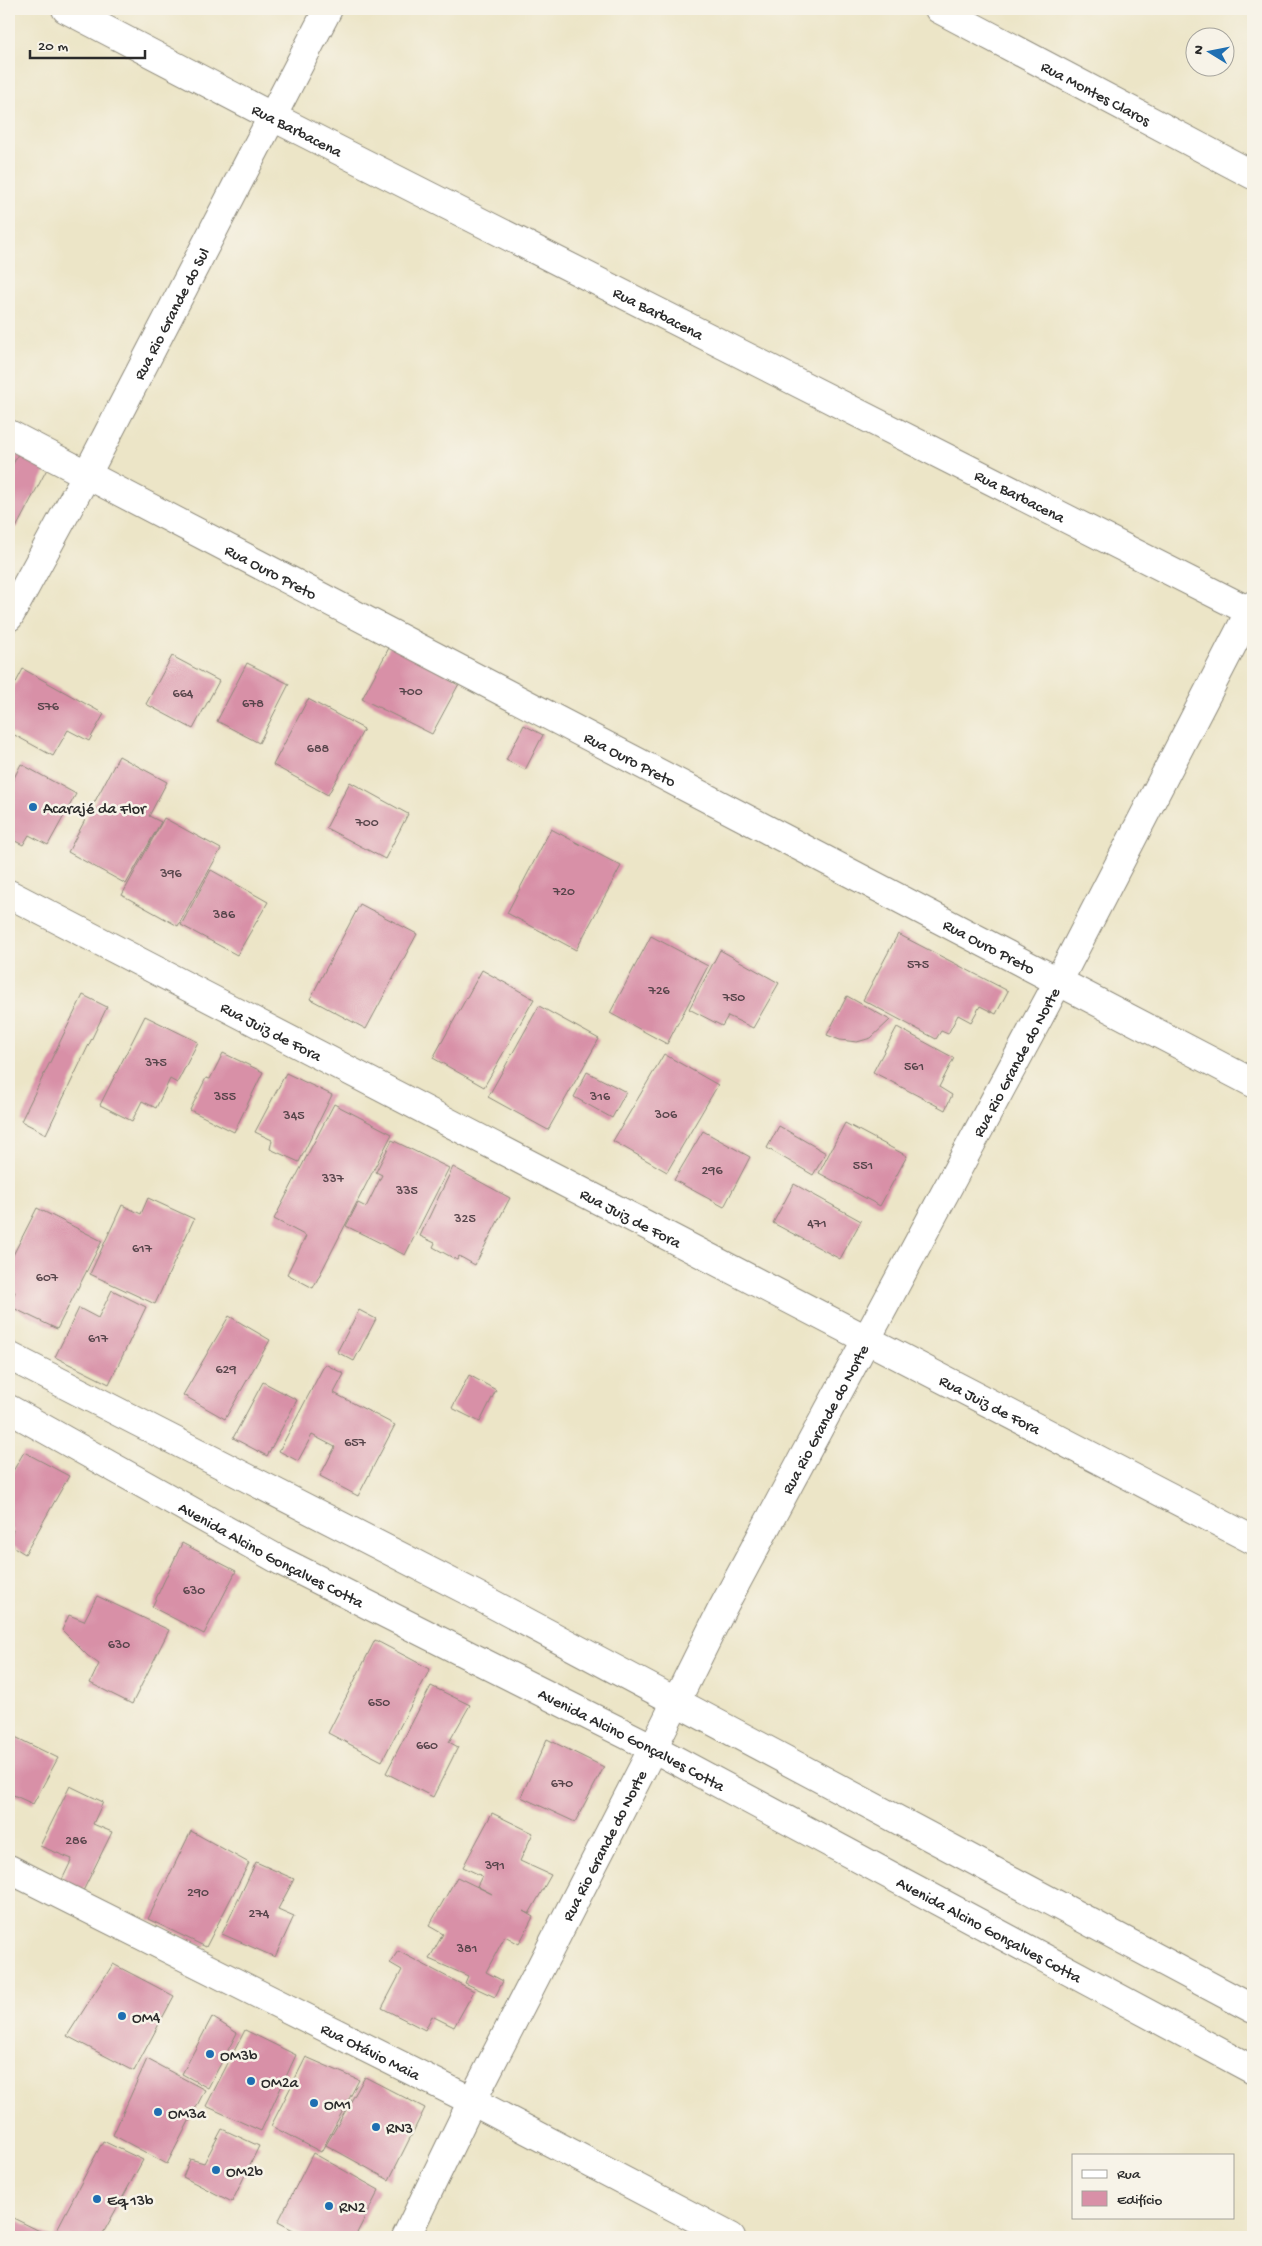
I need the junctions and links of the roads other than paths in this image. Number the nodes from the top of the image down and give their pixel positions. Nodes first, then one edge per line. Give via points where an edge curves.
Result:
1 (66, 9) edge
2 (328, 9) edge
3 (939, 9) edge
4 (271, 116) junction
5 (1253, 175) edge
6 (9, 434) edge
7 (87, 474) junction
8 (1252, 610) edge
9 (9, 617) edge
10 (9, 894) edge
11 (1059, 980) junction
12 (1253, 1083) edge
13 (865, 1338) junction
14 (9, 1356) edge
15 (9, 1409) edge
16 (1253, 1540) edge
17 (676, 1700) junction
18 (653, 1748) junction
19 (9, 1869) edge
20 (1253, 2009) edge
21 (1253, 2070) edge
22 (472, 2101) junction
23 (406, 2237) edge
24 (731, 2237) edge

1 - 4 street, Rua Barbacena
2 - 4 street, Rua Rio Grande do Sul
3 - 5 street, Rua Montes Claros
4 - 7 street, Rua Rio Grande do Sul
4 - 8 street, Rua Barbacena
6 - 7 street, Rua Ouro Preto
7 - 9 street, Rua Rio Grande do Sul
7 - 11 street, Rua Ouro Preto
8 - 11 street, Rua Rio Grande do Norte
10 - 13 street, Rua Juiz de Fora
11 - 12 street, Rua Ouro Preto
11 - 13 street, Rua Rio Grande do Norte
13 - 16 street, Rua Juiz de Fora
13 - 17 street, Rua Rio Grande do Norte
14 - 17 street
15 - 18 street, Avenida Alcino Gonçalves Cotta via 282,1561
17 - 18 street, Rua Rio Grande do Norte
17 - 20 street
18 - 21 street, Avenida Alcino Gonçalves Cotta
18 - 22 street, Rua Rio Grande do Norte
19 - 22 street, Rua Otávio Maia
22 - 23 street, Rua Rio Grande do Norte
22 - 24 street, Rua Otávio Maia

